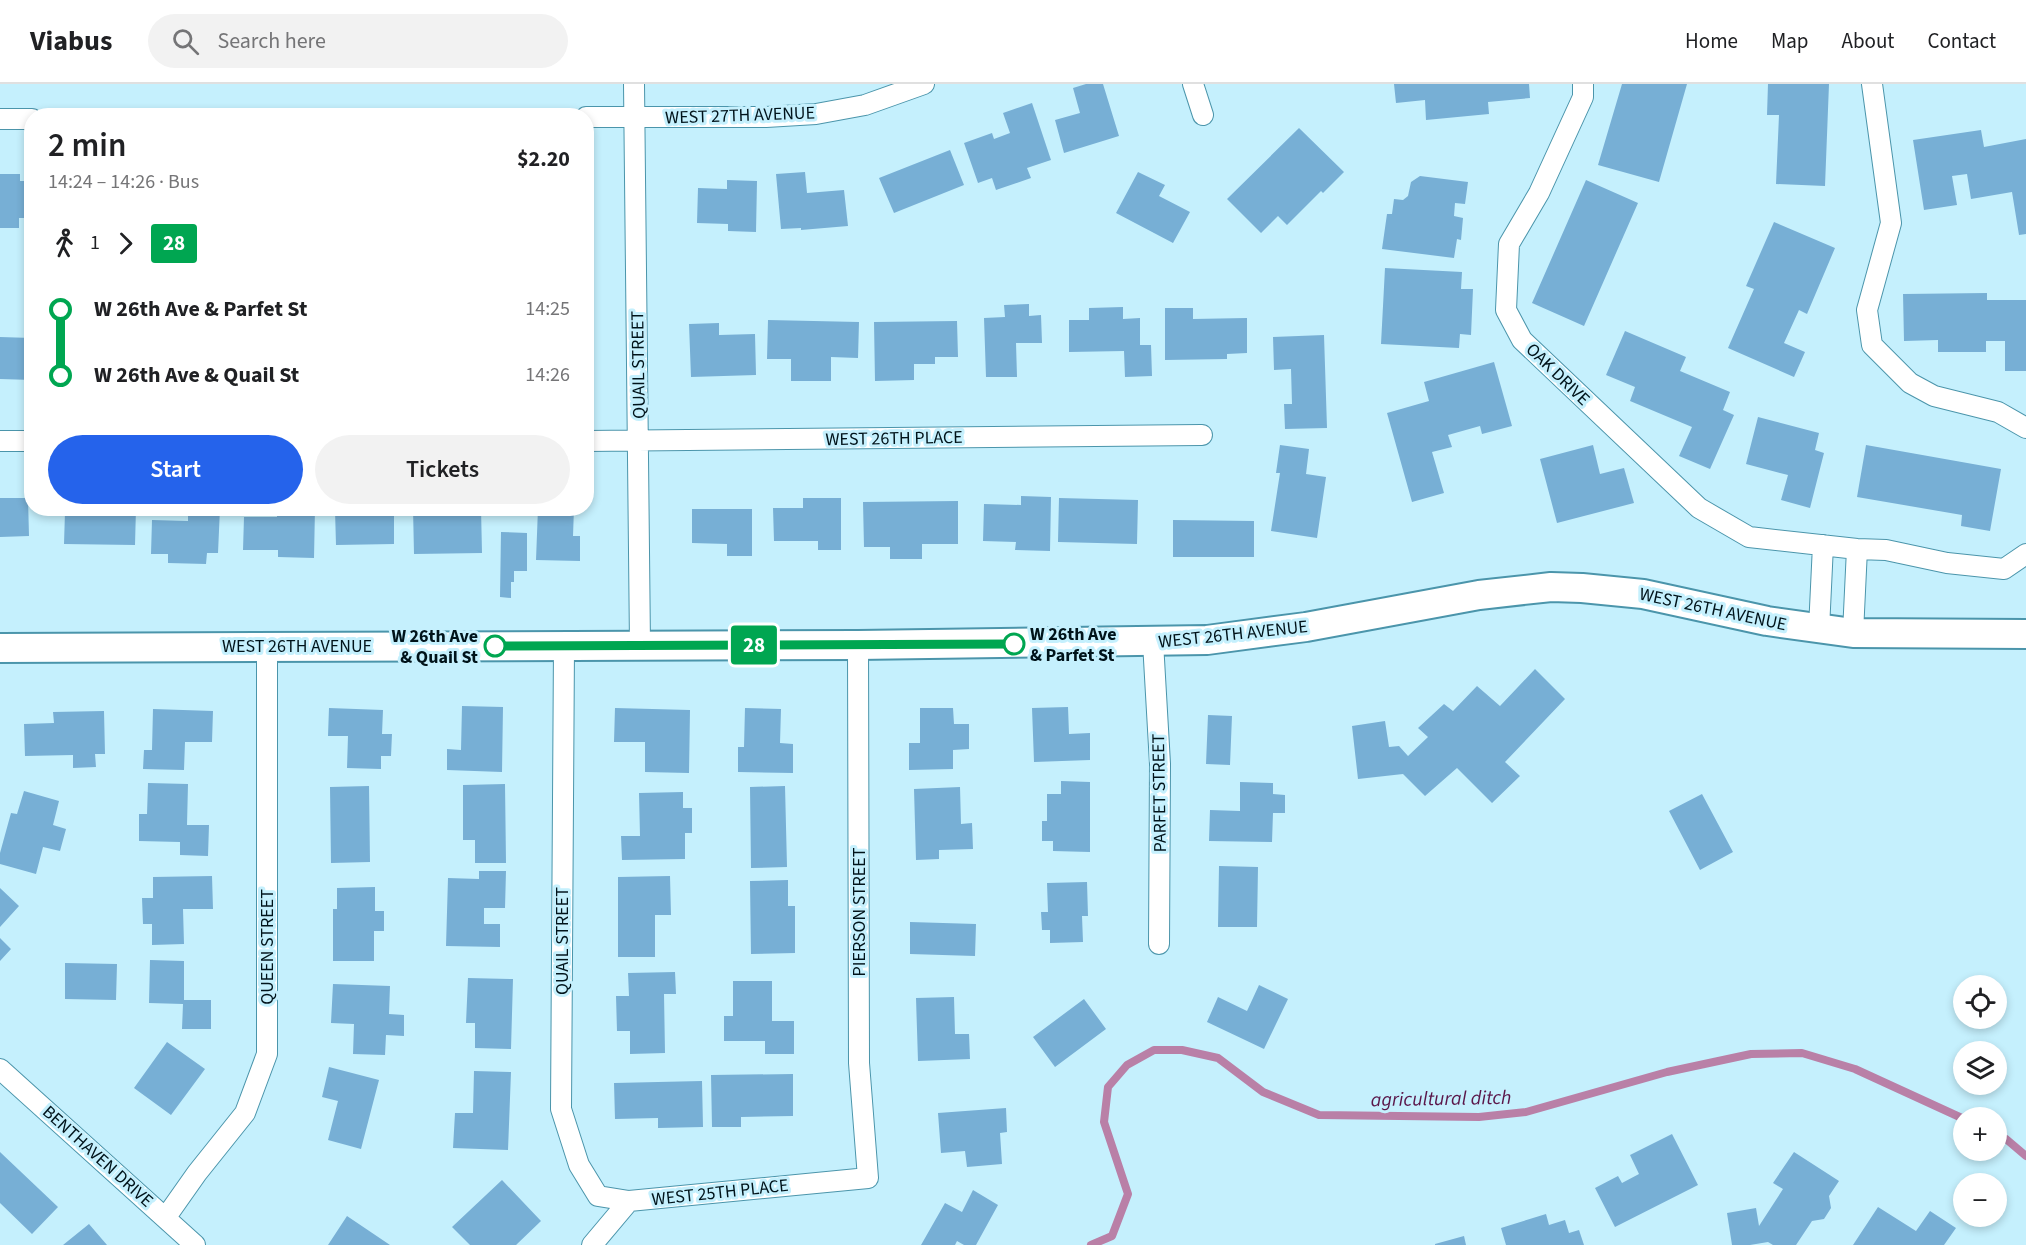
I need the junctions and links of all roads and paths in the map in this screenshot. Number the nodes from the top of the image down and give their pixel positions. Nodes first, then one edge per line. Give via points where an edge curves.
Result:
1 (634, 84) edge
2 (924, 84) edge
3 (1192, 84) edge
4 (1583, 84) edge
5 (1872, 84) edge
6 (1203, 116) dead end
7 (594, 117) edge
8 (634, 117) junction
9 (0, 119) edge
10 (24, 119) edge
11 (2026, 428) edge
12 (1202, 435) dead end
13 (0, 441) edge
14 (24, 441) edge
15 (594, 441) edge
16 (639, 441) junction
17 (1823, 545) junction
18 (1857, 549) junction
19 (2026, 554) edge
20 (1819, 629) junction
21 (1853, 633) junction
22 (2026, 634) edge
23 (1153, 642) junction
24 (640, 645) junction
25 (858, 645) junction
26 (267, 646) junction
27 (564, 646) junction
28 (0, 648) edge
29 (1159, 944) dead end
30 (0, 1069) edge
31 (868, 1178) joint
32 (629, 1201) junction
33 (166, 1217) junction
34 (195, 1245) edge
35 (592, 1245) edge

1 - 8 street, QUAIL STREET
2 - 8 street, WEST 27TH AVENUE via 865,105 816,114
3 - 6 street
4 - 17 street, OAK DRIVE via 1583,97 1539,193 1509,244 1506,310 1522,340 1699,508 1749,537
5 - 11 street via 1891,223 1867,310 1872,345 1910,383 1926,392 1998,412
7 - 8 street, WEST 27TH AVENUE
8 - 16 street, QUAIL STREET
9 - 10 street
12 - 16 street, WEST 26TH PLACE
13 - 14 street
15 - 16 street, WEST 26TH PLACE
16 - 24 street, QUAIL STREET
17 - 18 street, OAK DRIVE
17 - 20 street
18 - 19 street, OAK DRIVE via 2004,569
18 - 21 street
20 - 21 street, WEST 26TH AVENUE
20 - 23 street, WEST 26TH AVENUE via 1643,594 1551,587 1479,595 1254,635
21 - 22 street, WEST 26TH AVENUE
23 - 25 street, WEST 26TH AVENUE
23 - 29 street, PARFET STREET via 1160,764
24 - 25 street, WEST 26TH AVENUE
24 - 27 street, WEST 26TH AVENUE
25 - 31 street, PIERSON STREET via 859,1063
26 - 27 street, WEST 26TH AVENUE
26 - 28 street, WEST 26TH AVENUE
26 - 33 street, QUEEN STREET via 267,1054 245,1113
27 - 32 street, QUAIL STREET via 561,1109 579,1166 598,1196
30 - 33 street, BENTHAVEN DRIVE
31 - 32 street, WEST 25TH PLACE
32 - 35 street, WEST 25TH PLACE
33 - 34 street, BENTHAVEN DRIVE

